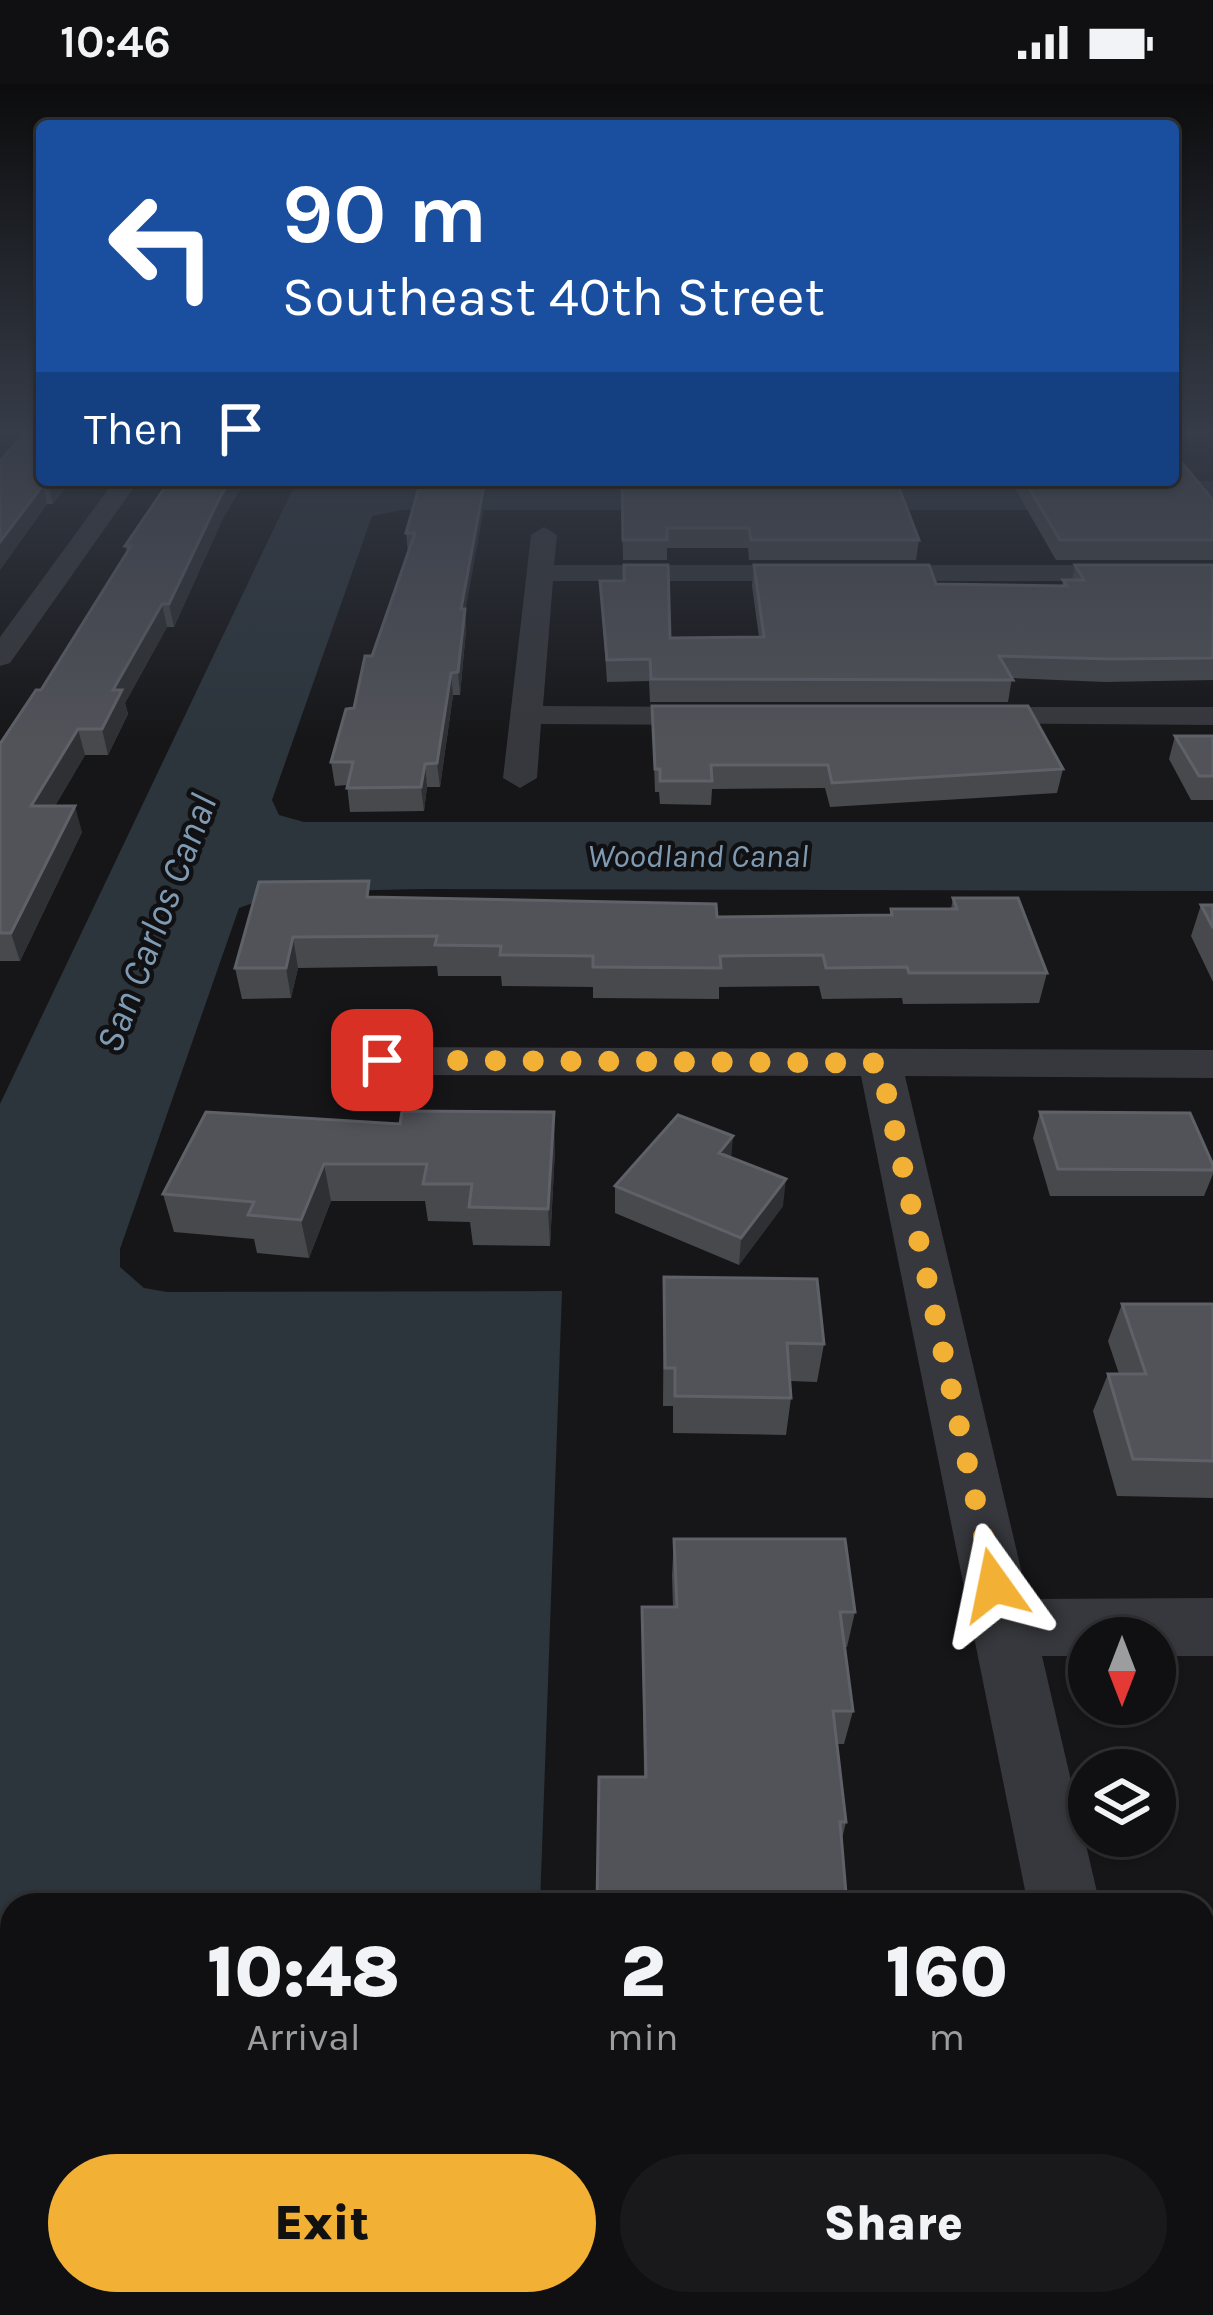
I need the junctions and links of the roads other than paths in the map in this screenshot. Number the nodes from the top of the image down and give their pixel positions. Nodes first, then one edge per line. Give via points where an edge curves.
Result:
1 (88, 534) edge
2 (544, 535) dead end
3 (540, 573) junction
4 (1213, 573) edge
5 (0, 657) edge
6 (527, 716) junction
7 (740, 716) edge
8 (929, 716) edge
9 (1213, 716) edge
10 (520, 778) dead end
11 (382, 1060) dead end
12 (880, 1063) junction
13 (1213, 1064) edge
14 (1213, 1627) edge
15 (1004, 1628) junction
16 (1061, 1893) edge

1 - 5 street
2 - 3 street
3 - 4 street
3 - 6 street
6 - 7 street
6 - 10 street
8 - 9 street
11 - 12 street
12 - 13 street
12 - 15 street
14 - 15 street
15 - 16 street

